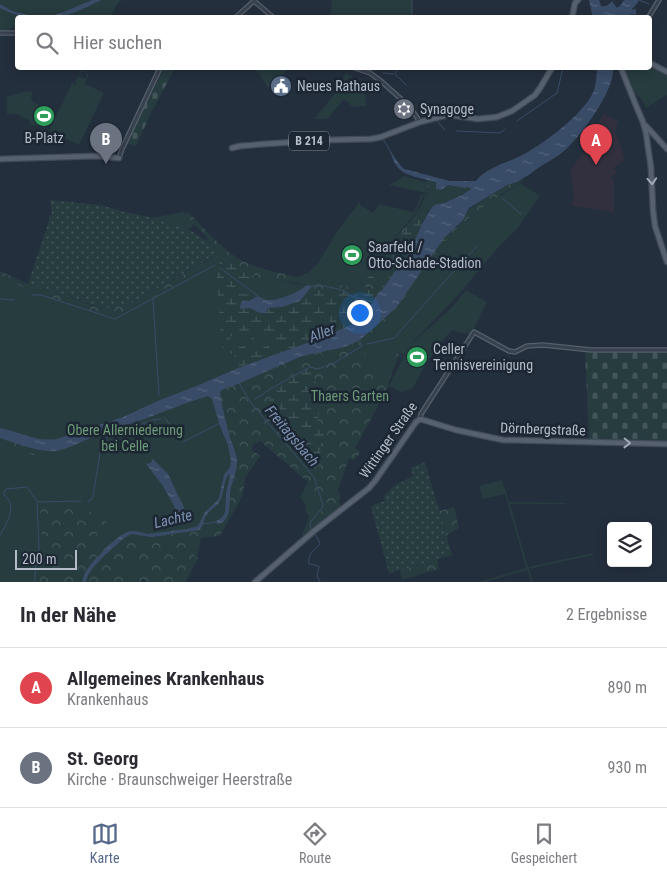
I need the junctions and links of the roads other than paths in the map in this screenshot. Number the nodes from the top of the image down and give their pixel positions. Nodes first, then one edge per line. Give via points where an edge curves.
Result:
1 (254, 0) edge
2 (575, 0) edge
3 (659, 0) edge
4 (238, 15) edge
5 (271, 15) edge
6 (572, 15) edge
7 (650, 15) edge
8 (0, 33) edge
9 (15, 33) edge
10 (652, 64) edge
11 (159, 70) edge
12 (360, 70) edge
13 (551, 70) edge
14 (622, 70) edge
15 (667, 72) edge
16 (420, 122) junction
17 (644, 122) junction
18 (652, 133) junction
19 (648, 139) junction
20 (232, 148) dead end
21 (667, 148) edge
22 (119, 158) joint
23 (0, 159) edge
24 (667, 262) edge
25 (667, 350) edge
26 (420, 419) junction
27 (667, 444) edge
28 (255, 582) edge

1 - 4 street
1 - 5 street
2 - 6 main road
3 - 7 street
8 - 9 street
10 - 15 main road
11 - 22 street
12 - 16 street via 377,78 410,107
13 - 16 main road, B 214 via 535,95 508,113 486,118 450,115
14 - 17 main road
16 - 20 main road, B 214 via 371,140
17 - 18 main road
17 - 19 main road
18 - 19 main road
18 - 21 main road
19 -> 24 main road via 655,226
22 - 23 main road
25 - 26 street, Wittinger Straße via 538,345 515,352 474,332
26 -> 27 main road, Dörnbergstraße via 513,441
26 - 28 main road, Wittinger Straße via 376,481

